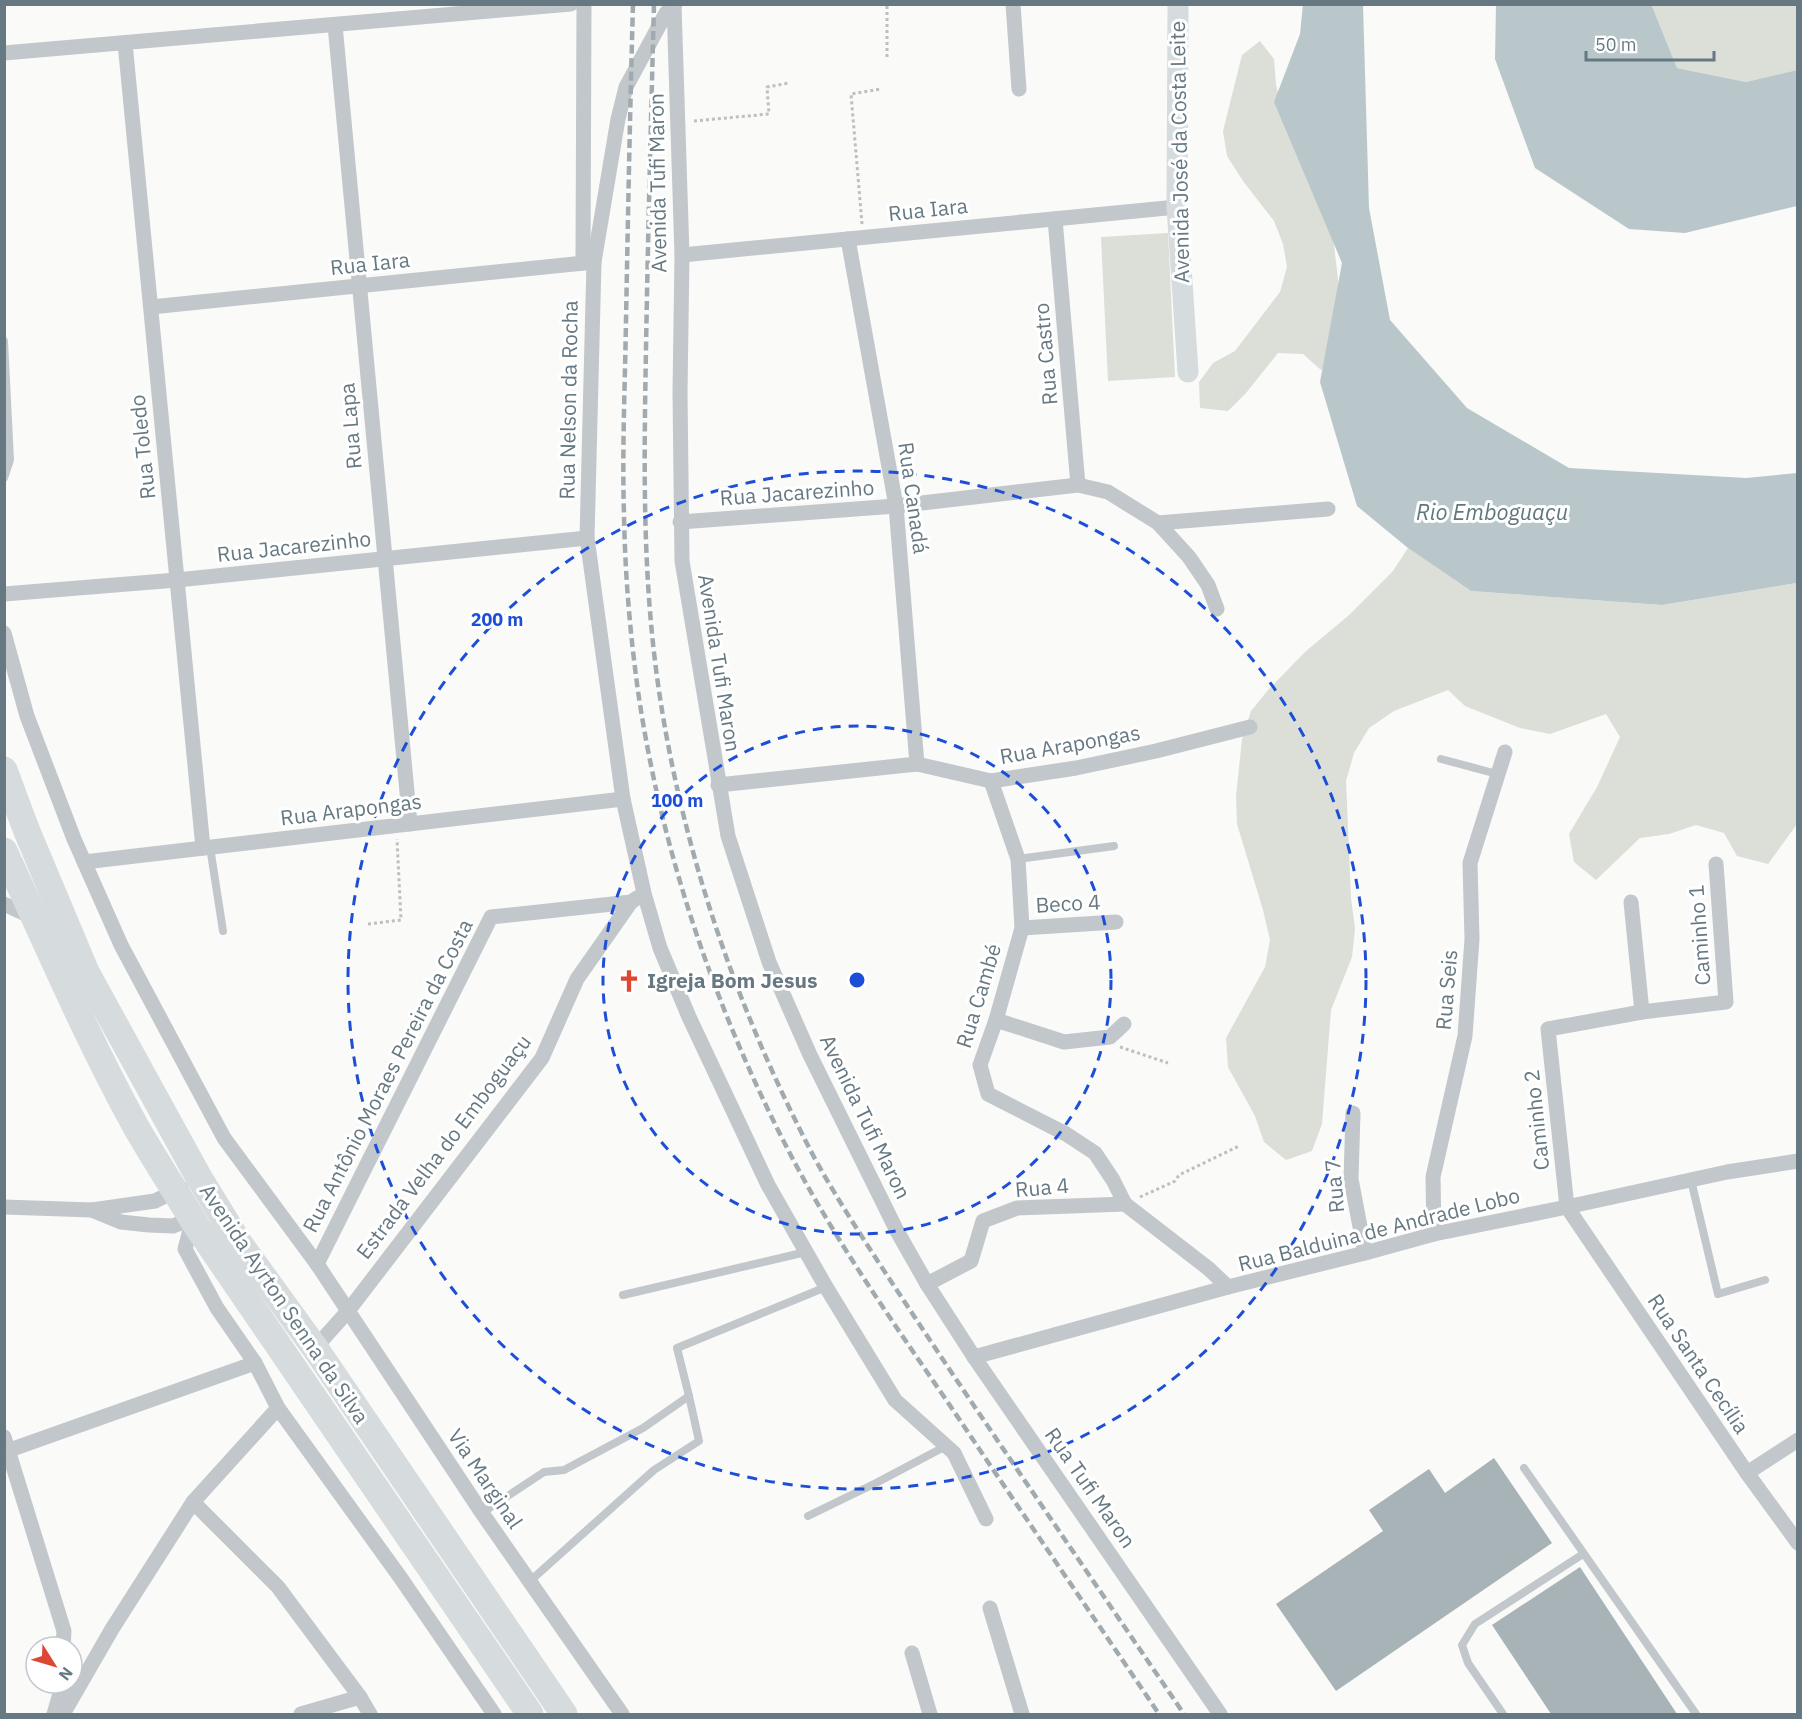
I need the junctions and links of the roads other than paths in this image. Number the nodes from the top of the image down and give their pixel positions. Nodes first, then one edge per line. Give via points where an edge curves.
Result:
1 (571, 4) edge
2 (584, 4) edge
3 (1013, 4) edge
4 (1178, 4) edge
5 (671, 8) edge
6 (335, 25) junction
7 (125, 43) junction
8 (4, 53) edge
9 (1018, 89) dead end
10 (1177, 207) junction
11 (1055, 219) junction
12 (856, 238) junction
13 (682, 255) junction
14 (588, 263) junction
15 (359, 286) junction
16 (151, 307) junction
17 (4, 341) edge
18 (1188, 372) dead end
19 (4, 478) edge
20 (1078, 485) junction
21 (896, 506) junction
22 (1328, 509) dead end
23 (680, 522) junction
24 (1158, 523) junction
25 (587, 538) junction
26 (385, 559) junction
27 (177, 580) junction
28 (4, 594) edge
29 (1217, 609) dead end
30 (4, 633) edge
31 (1250, 727) dead end
32 (1505, 752) dead end
33 (1441, 759) dead end
34 (917, 764) junction
35 (4, 770) edge
36 (1497, 774) junction
37 (991, 781) junction
38 (718, 785) junction
39 (623, 799) junction
40 (403, 825) junction
41 (1114, 846) dead end
42 (207, 848) junction
43 (4, 851) edge
44 (1018, 859) junction
45 (84, 862) junction
46 (1716, 864) dead end
47 (638, 897) junction
48 (1631, 902) dead end
49 (4, 904) edge
50 (35, 918) junction
51 (1116, 922) dead end
52 (1022, 928) junction
53 (223, 931) dead end
54 (1642, 1012) junction
55 (996, 1020) junction
56 (1124, 1024) dead end
57 (1353, 1113) dead end
58 (1797, 1161) edge
59 (198, 1176) junction
60 (1691, 1180) junction
61 (176, 1192) junction
62 (1125, 1204) junction
63 (216, 1206) junction
64 (4, 1207) edge
65 (1567, 1207) junction
66 (92, 1210) junction
67 (193, 1219) junction
68 (1434, 1234) junction
69 (806, 1252) junction
70 (1365, 1253) junction
71 (317, 1264) junction
72 (1765, 1280) dead end
73 (927, 1284) junction
74 (826, 1287) junction
75 (1228, 1287) junction
76 (623, 1295) dead end
77 (348, 1311) junction
78 (315, 1347) junction
79 (974, 1357) junction
80 (255, 1363) junction
81 (689, 1396) junction
82 (278, 1408) junction
83 (1797, 1440) edge
84 (946, 1446) junction
85 (6, 1447) edge
86 (1524, 1468) dead end
87 (1747, 1473) junction
88 (193, 1502) junction
89 (482, 1513) junction
90 (808, 1516) dead end
91 (986, 1519) dead end
92 (1791, 1521) edge
93 (1797, 1543) edge
94 (1582, 1554) junction
95 (529, 1582) junction
96 (990, 1608) dead end
97 (64, 1635) edge
98 (912, 1653) dead end
99 (60, 1695) edge
100 (360, 1697) junction
101 (54, 1714) edge
102 (63, 1714) edge
103 (301, 1714) edge
104 (370, 1714) edge
105 (494, 1714) edge
106 (530, 1714) edge
107 (564, 1714) edge
108 (622, 1714) edge
109 (930, 1714) edge
110 (1022, 1714) edge
111 (1220, 1714) edge
112 (1503, 1714) edge
113 (1695, 1714) edge

1 - 6 street
2 - 14 street
3 - 9 street
4 - 10 street, Avenida José da Costa Leite
5 - 13 street, Avenida Tufi Maron
5 - 14 street, Rua Nelson da Rocha via 626,87
6 - 7 street
6 - 15 street, Rua Lapa
7 - 8 street
7 - 16 street, Rua Toledo
10 - 11 street, Rua Iara
10 - 18 street, Avenida José da Costa Leite
11 - 12 street, Rua Iara
11 - 20 street, Rua Castro
12 - 13 street, Rua Iara
12 - 21 street, Rua Canadá
13 - 23 street, Avenida Tufi Maron
14 - 15 street, Rua Iara
14 - 25 street, Rua Nelson da Rocha
15 - 16 street, Rua Iara
15 - 26 street, Rua Lapa
16 - 27 street, Rua Toledo
17 - 19 lane via 10,460
20 - 21 street, Rua Jacarezinho
20 - 24 street, Rua Jacarezinho via 1108,492
21 - 23 street, Rua Jacarezinho
21 - 34 street, Rua Canadá
22 - 24 street
23 - 38 street, Avenida Tufi Maron via 682,561
24 - 29 street, Rua Jacarezinho via 1202,575
25 - 26 street, Rua Jacarezinho
25 - 39 street, Rua Nelson da Rocha
26 - 27 street, Rua Jacarezinho
26 - 40 street, Rua Lapa
27 - 28 street, Rua Jacarezinho
27 - 42 street, Rua Toledo
30 - 45 street, Via Marginal via 27,716
31 - 37 street, Rua Arapongas via 1076,768
32 - 36 street, Rua Seis
33 - 36 lane
34 - 37 street, Rua Arapongas
34 - 38 street, Rua Arapongas
35 - 59 highway, Avenida Ayrton Senna da Silva via 86,972
36 - 68 street, Rua Seis via 1470,863 1472,939 1465,1036 1433,1177
37 - 44 street, Rua Cambé
38 - 73 street, Avenida Tufi Maron via 728,836 769,962 810,1055
39 - 40 street, Rua Arapongas
39 - 47 street, Rua Nelson da Rocha
40 - 42 street, Rua Arapongas
41 - 44 lane
42 - 45 street, Rua Arapongas
42 - 53 lane
43 - 50 highway, Avenida Ayrton Senna da Silva
44 - 52 street, Rua Cambé
45 - 71 street, Via Marginal via 121,945 224,1138
46 - 54 street, Caminho 1 via 1726,1002
47 - 69 street, Rua Nelson da Rocha via 768,1185
47 - 71 street, Rua Antônio Moraes Pereira da Costa via 491,917
47 - 77 street, Estrada Velha do Emboguaçu via 576,979 542,1058
48 - 54 street
49 - 50 street
50 - 61 highway, Avenida Ayrton Senna da Silva via 125,1106
51 - 52 street, Beco 4
52 - 55 street, Rua Cambé
54 - 65 street, Caminho 2 via 1548,1029
55 - 56 street via 1064,1042 1110,1037
55 - 62 street, Rua Cambé via 980,1065 988,1094 1066,1134 1095,1154
57 - 70 street, Rua 7 via 1352,1179
58 - 60 street, Rua Balduina de Andrade Lobo
59 - 61 street
59 - 63 highway, Avenida Ayrton Senna da Silva
60 - 65 street, Rua Balduina de Andrade Lobo
60 - 72 lane via 1718,1294
61 - 66 street via 155,1201
61 - 67 highway, Avenida Ayrton Senna da Silva
62 - 73 street, Rua 4 via 1017,1208 983,1221 971,1261
62 - 75 street, Rua Cambé
63 - 67 street
63 - 78 highway, Avenida Ayrton Senna da Silva
64 - 66 street
65 - 68 street, Rua Balduina de Andrade Lobo
65 - 87 street, Rua Santa Cecília
66 - 67 street via 121,1222 149,1225 173,1226
67 - 80 street via 185,1248 217,1308
67 - 106 highway, Avenida Ayrton Senna da Silva
68 - 70 street, Rua Balduina de Andrade Lobo
69 - 74 street, Rua Nelson da Rocha
69 - 76 lane
70 - 75 street, Rua Balduina de Andrade Lobo
71 - 77 street, Via Marginal
73 - 79 street, Rua Tufi Maron
74 - 81 lane via 676,1348
74 - 84 street, Rua Nelson da Rocha via 895,1400
75 - 79 street, Rua Balduina de Andrade Lobo
77 - 78 street, Estrada Velha do Emboguaçu
77 - 89 street, Via Marginal
78 - 107 highway, Avenida Ayrton Senna da Silva
79 - 111 street, Rua Tufi Maron
80 - 82 street
80 - 85 street
81 - 89 lane via 643,1428 564,1470 544,1472
81 - 95 lane via 699,1441 654,1470
82 - 88 street
82 - 105 street
83 - 87 street
84 - 90 lane
84 - 91 street, Rua Nelson da Rocha via 954,1453
85 - 97 street
86 - 94 lane
87 - 92 street, Rua Santa Cecília
88 - 100 street via 278,1587
88 - 102 street
89 - 95 street, Via Marginal
92 - 93 street, Rua Santa Cecília
94 - 112 lane via 1474,1624 1462,1645 1468,1664
94 - 113 lane
95 - 108 street, Via Marginal
96 - 110 street
98 - 109 street
99 - 101 street
100 - 103 street
100 - 104 street

